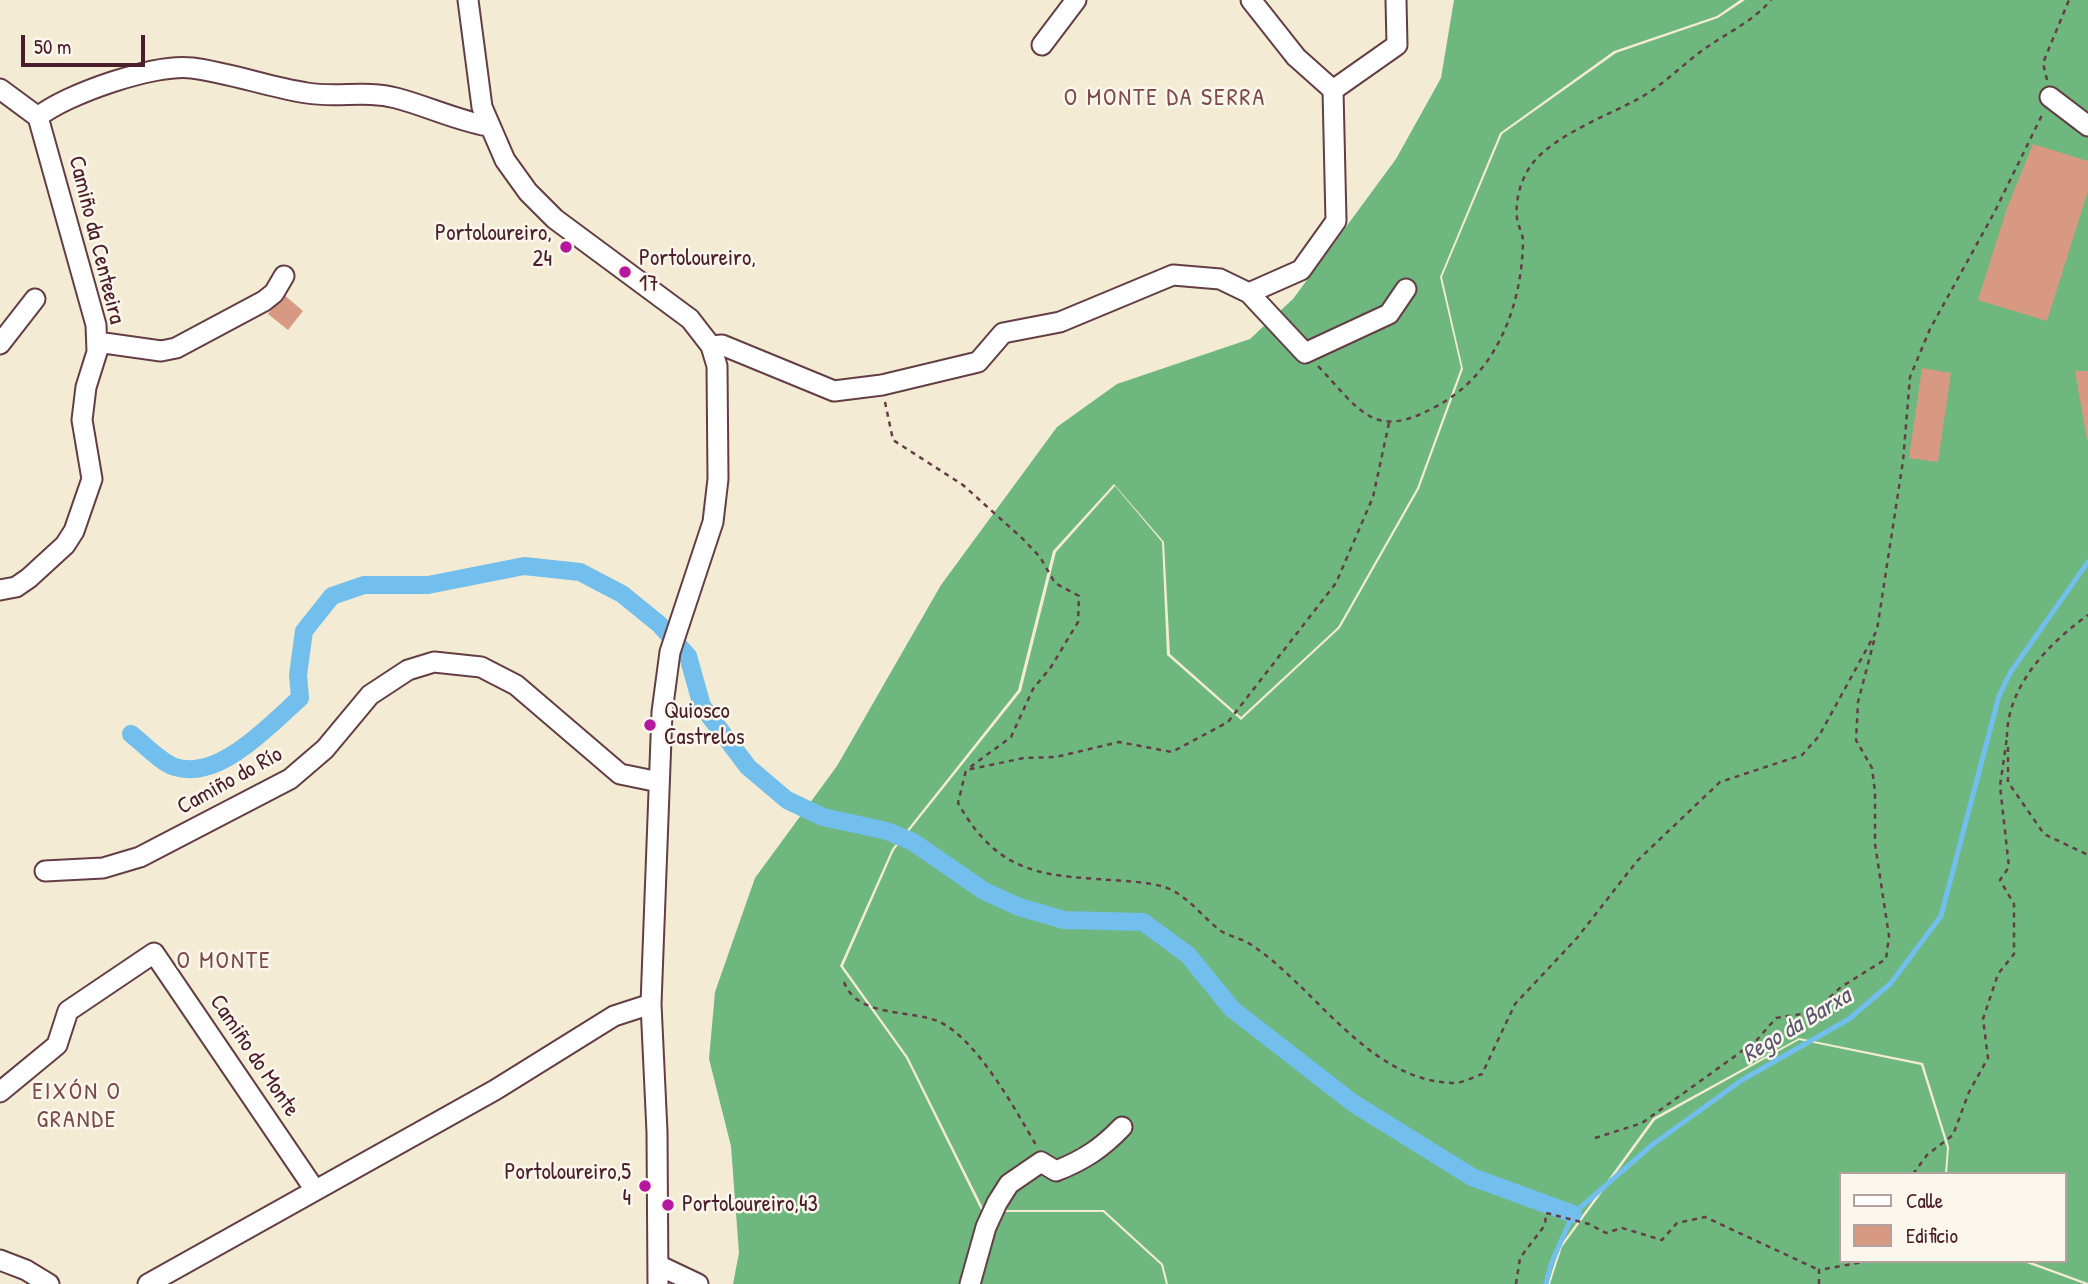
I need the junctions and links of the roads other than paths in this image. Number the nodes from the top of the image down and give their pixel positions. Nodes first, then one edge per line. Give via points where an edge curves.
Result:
1 (468, 0) edge
2 (1076, 0) edge
3 (1251, 0) edge
4 (1396, 0) edge
5 (1042, 45) dead end
6 (0, 89) edge
7 (1333, 90) junction
8 (2050, 97) road end
9 (38, 117) junction
10 (488, 126) junction
11 (2088, 126) edge
12 (284, 276) dead end
13 (1406, 289) dead end
14 (1249, 293) junction
15 (35, 299) dead end
16 (97, 342) junction
17 (0, 344) edge
18 (711, 346) junction
19 (0, 590) edge
20 (659, 782) junction
21 (45, 871) dead end
22 (650, 1004) junction
23 (0, 1092) edge
24 (1122, 1126) dead end
25 (315, 1190) junction
26 (0, 1260) edge
27 (659, 1275) edge
28 (49, 1284) edge
29 (148, 1284) edge
30 (698, 1284) edge
31 (970, 1284) edge

1 - 10 street
2 - 5 street
3 - 7 street via 1296,57
4 - 7 street via 1397,45
6 - 9 street
7 - 14 street via 1336,221 1301,270
8 - 11 street
9 - 10 street via 54,104 169,67 307,93 371,93
9 - 16 street, Camiño da Centeeira
10 - 18 street via 505,160 541,206 690,318
12 - 16 street via 264,301 176,348 162,351
13 - 14 street via 1389,314 1305,353
14 - 18 street via 1220,279 1173,275 1060,322 1003,333 978,362 882,385 834,391 722,345
15 - 17 street
16 - 19 street, Camiño da Centeeira via 82,420 92,479 74,531 29,578
18 - 20 street via 719,407 713,522 670,652
20 - 21 street, Camiño do Río via 620,774 516,685 481,667 434,662 408,670 370,695 326,749 290,779 140,857 103,868
20 - 22 street
22 - 25 street via 614,1016 495,1090
22 - 27 street
23 - 25 street, Camiño do Monte via 57,1045 68,1011 154,953
24 - 31 street via 1083,1160 1056,1171 1041,1162 1009,1184 986,1227
25 - 29 street
26 - 28 street
27 - 30 street

